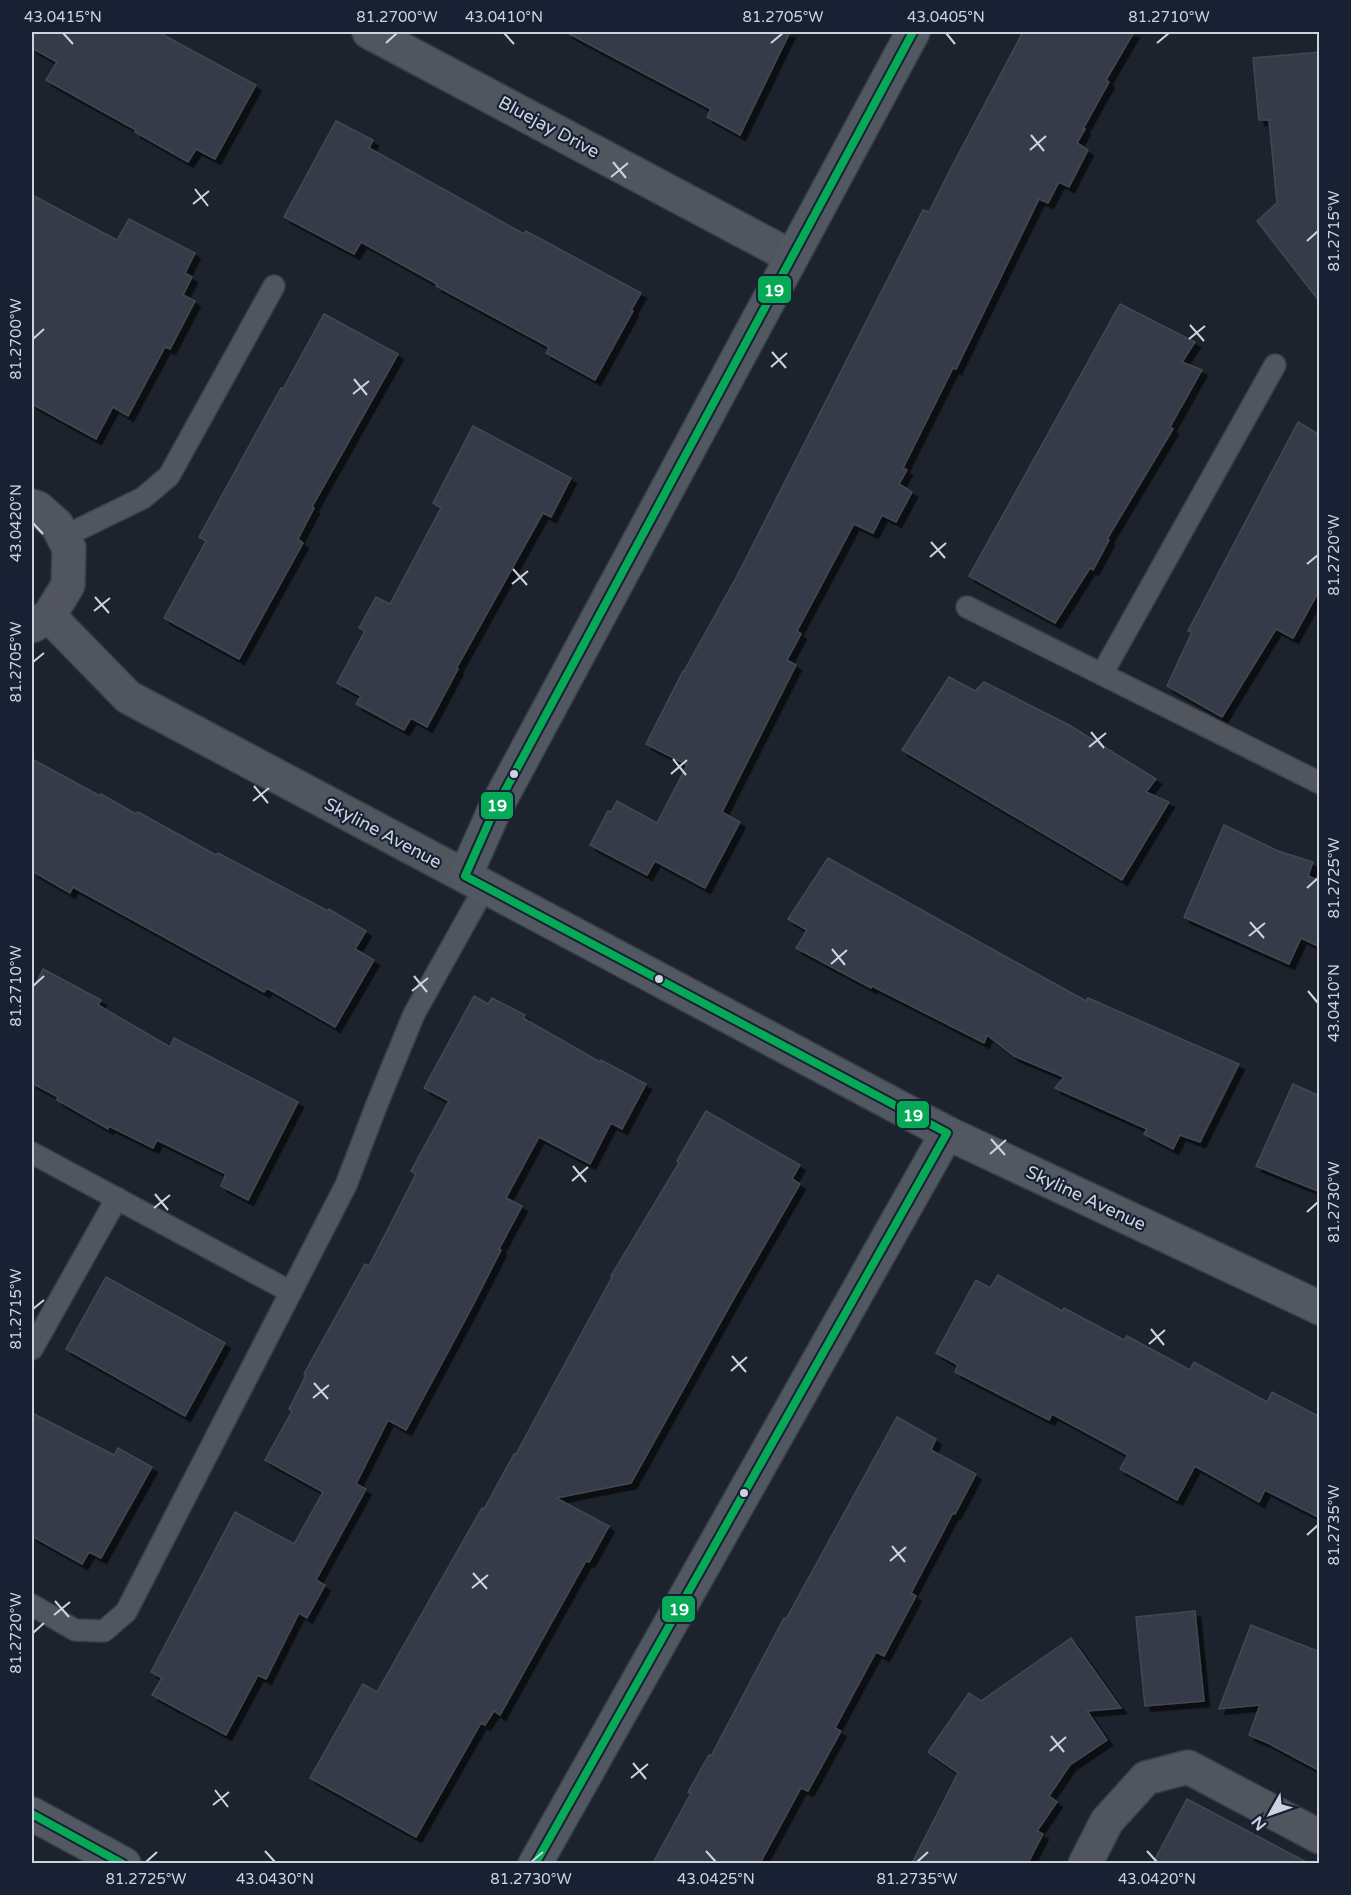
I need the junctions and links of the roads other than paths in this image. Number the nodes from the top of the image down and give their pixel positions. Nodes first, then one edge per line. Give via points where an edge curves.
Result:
1 (369, 32) edge
2 (913, 32) edge
3 (792, 257) junction
4 (274, 286) dead end
5 (1275, 365) dead end
6 (32, 506) edge
7 (63, 537) junction
8 (967, 607) dead end
9 (40, 621) edge
10 (1102, 674) junction
11 (1320, 783) edge
12 (475, 882) junction
13 (947, 1133) junction
14 (32, 1153) edge
15 (117, 1198) junction
16 (291, 1292) junction
17 (1320, 1308) edge
18 (32, 1349) edge
19 (32, 1605) edge
20 (32, 1814) edge
21 (1320, 1837) edge
22 (124, 1863) edge
23 (535, 1863) edge
24 (1085, 1863) edge

1 - 3 street, Bluejay Drive
2 - 3 street
3 - 12 street via 493,813
4 - 7 lane via 169,476 143,498
5 - 10 lane
6 - 7 street via 57,525
7 - 9 street via 69,548 68,585
8 - 10 lane
9 - 12 street, Skyline Avenue via 128,697
10 - 11 lane
12 - 13 street, Skyline Avenue
12 - 16 lane via 414,1014 346,1185
13 - 17 street, Skyline Avenue
13 - 23 street
14 - 15 lane
15 - 16 lane
15 - 18 lane
16 - 19 lane via 126,1612 104,1631 75,1630
20 - 22 street
21 - 24 street via 1188,1767 1146,1778 1107,1821

